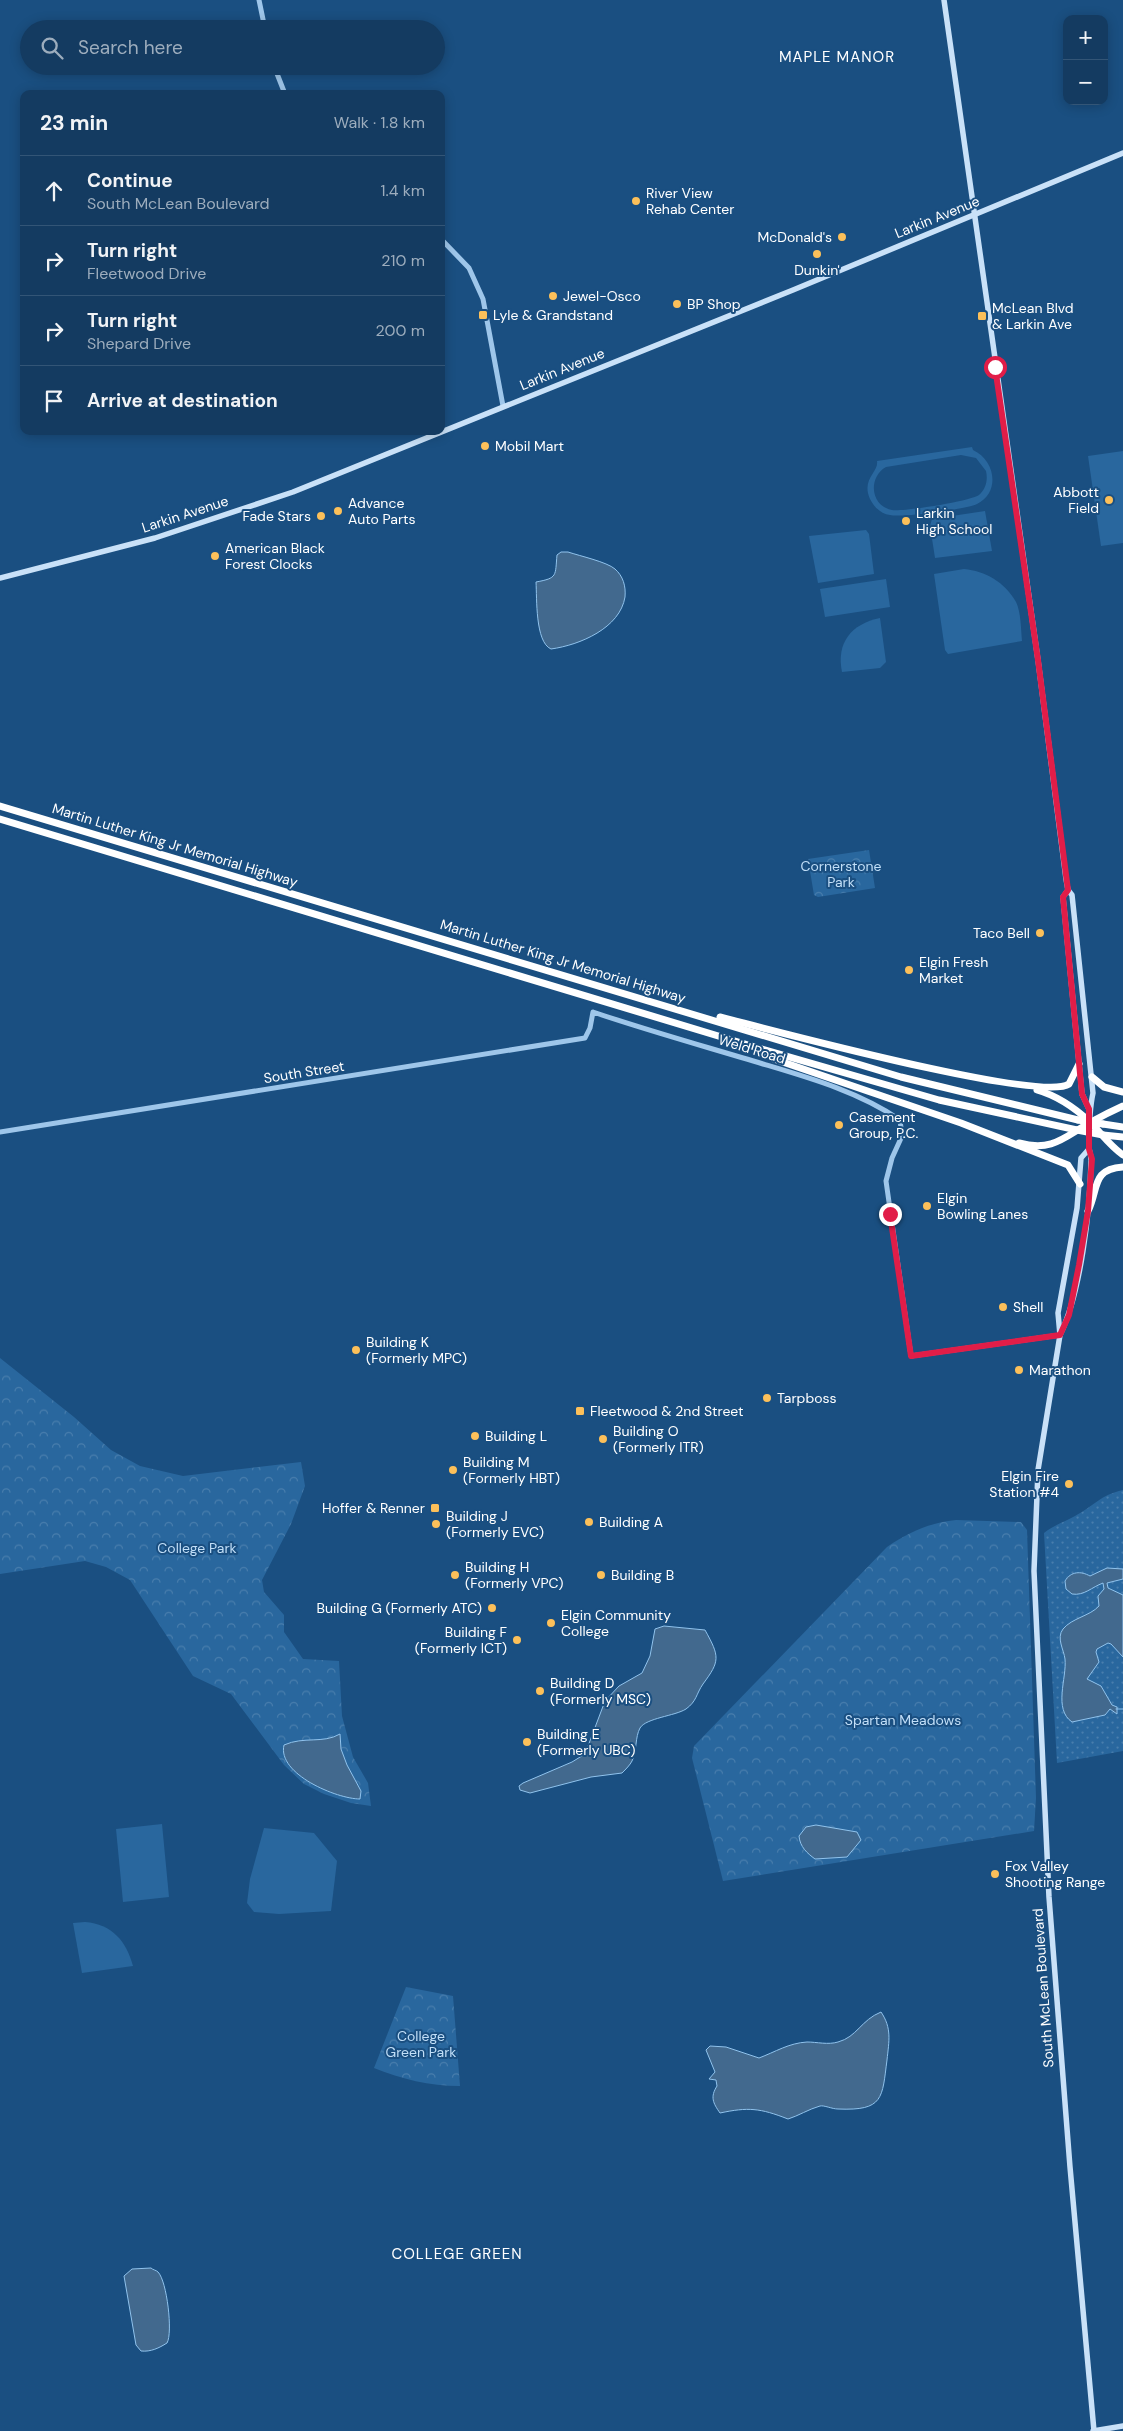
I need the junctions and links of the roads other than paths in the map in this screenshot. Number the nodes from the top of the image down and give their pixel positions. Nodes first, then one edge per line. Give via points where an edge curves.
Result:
1 (259, 0) edge
2 (944, 0) edge
3 (263, 20) edge
4 (278, 75) edge
5 (283, 90) edge
6 (1123, 153) edge
7 (974, 215) junction
8 (445, 243) edge
9 (503, 406) junction
10 (445, 430) edge
11 (432, 435) edge
12 (0, 578) edge
13 (0, 806) edge
14 (0, 819) edge
15 (1068, 890) junction
16 (674, 1008) junction
17 (593, 1012) joint
18 (758, 1048) junction
19 (1079, 1064) junction
20 (1092, 1078) junction
21 (1014, 1084) junction
22 (1123, 1092) edge
23 (1123, 1106) edge
24 (1089, 1109) junction
25 (1090, 1122) junction
26 (1123, 1128) edge
27 (0, 1132) edge
28 (992, 1135) junction
29 (1123, 1137) edge
30 (1089, 1149) junction
31 (1123, 1155) edge
32 (1123, 1166) edge
33 (1080, 1184) junction
34 (1088, 1211) junction
35 (1060, 1335) junction
36 (1123, 2426) edge
37 (1094, 2431) edge

1 - 3 street
2 - 7 main road, South McLean Boulevard
4 - 5 street
6 - 7 main road, Larkin Avenue
7 - 9 main road, Larkin Avenue
7 - 15 main road, South McLean Boulevard
8 - 9 street via 469,268 483,299
9 - 10 main road, Larkin Avenue
11 - 12 main road, Larkin Avenue via 293,492 155,538
13 - 16 highway, Martin Luther King Jr Memorial Highway
14 - 18 highway, Martin Luther King Jr Memorial Highway
15 - 19 main road, South McLean Boulevard via 1063,897
15 - 20 main road, South McLean Boulevard via 1072,895
16 - 21 highway via 878,1057
16 - 26 highway, Martin Luther King Jr Memorial Highway, bridge via 900,1077
17 - 27 street, South Street via 585,1038
17 - 35 street, Weld Road via 789,1072 843,1091 882,1108 900,1120 902,1136 886,1181 911,1356
18 - 28 highway via 774,1059
18 - 29 highway, Martin Luther King Jr Memorial Highway, bridge via 939,1100
19 - 21 highway via 1069,1084 1064,1087 1054,1089
19 - 24 main road, South McLean Boulevard via 1082,1094
20 - 22 highway via 1104,1087
20 - 24 main road, South McLean Boulevard via 1093,1094
21 - 25 highway via 1058,1098
23 - 25 highway
24 - 25 main road, South McLean Boulevard
25 - 28 highway via 1061,1141 1043,1146
25 - 30 main road, South McLean Boulevard
25 - 31 highway via 1110,1146
28 - 33 highway via 1068,1165
30 - 33 main road, South McLean Boulevard via 1082,1158
30 - 34 main road, South McLean Boulevard via 1092,1159
32 - 34 highway via 1101,1174
33 - 35 main road, South McLean Boulevard via 1058,1313
34 - 35 main road, South McLean Boulevard via 1069,1315
35 - 37 main road, South McLean Boulevard via 1038,1470 1034,1570 1048,1897
36 - 37 main road

